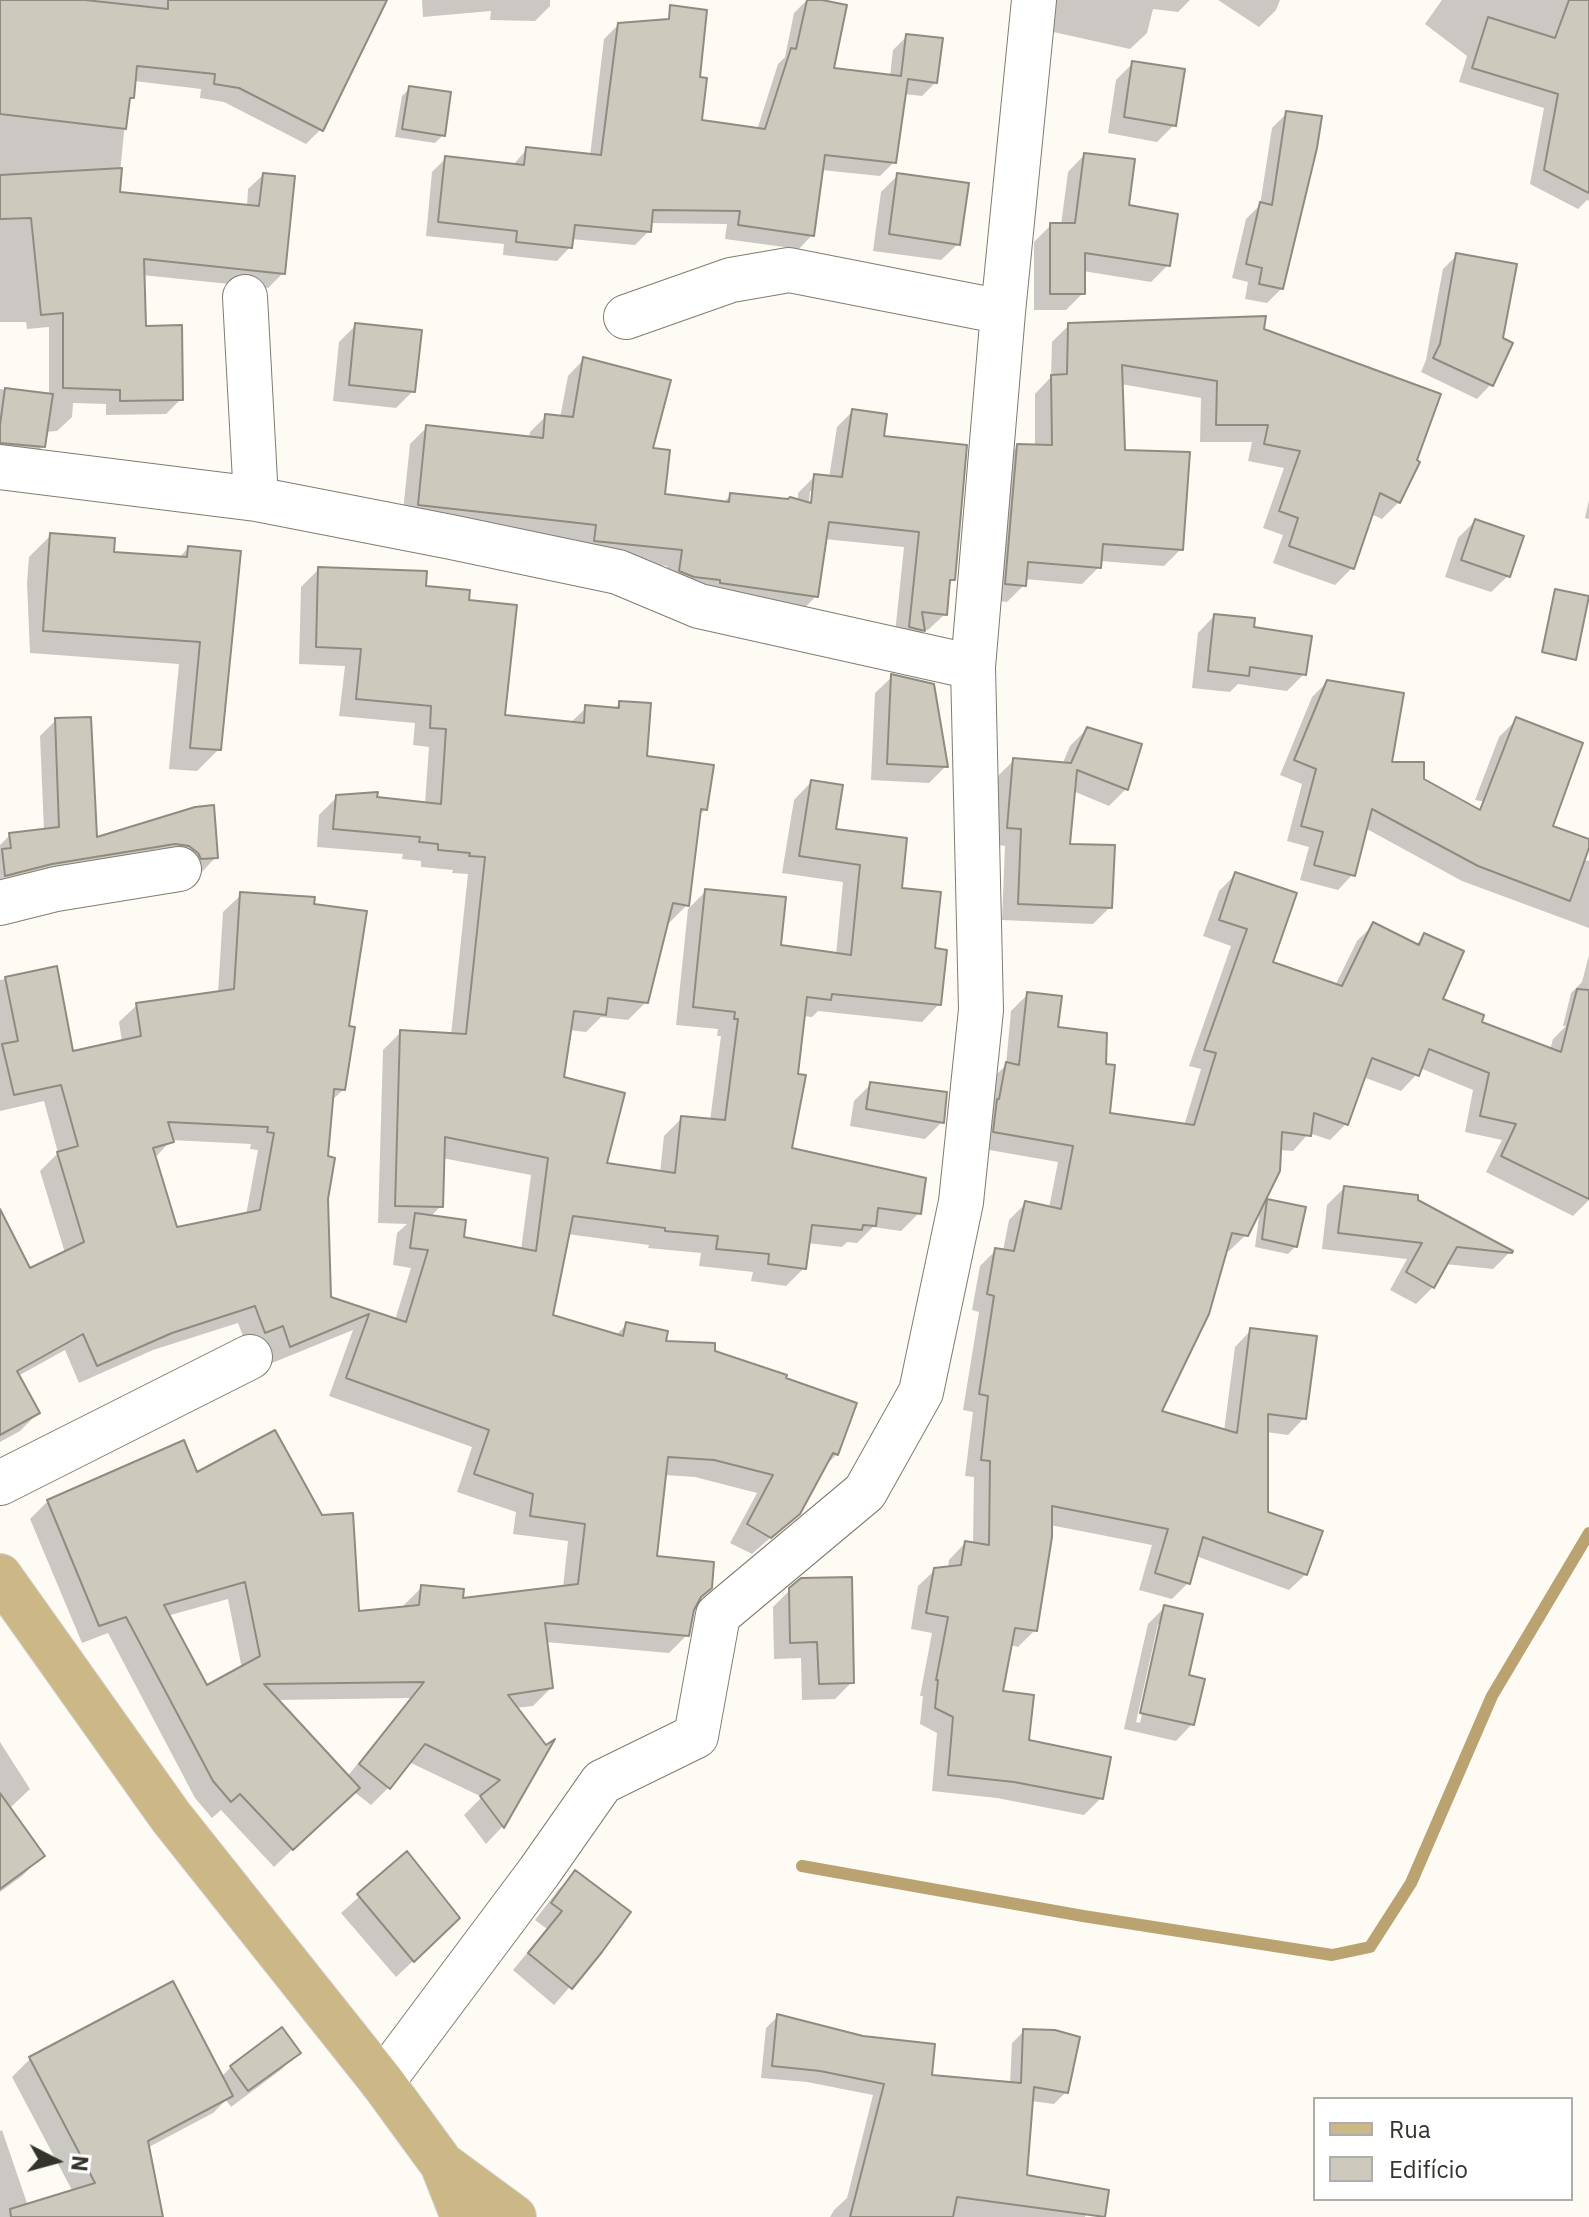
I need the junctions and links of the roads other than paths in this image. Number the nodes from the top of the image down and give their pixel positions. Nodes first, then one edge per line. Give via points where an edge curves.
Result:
1 (1034, 0) edge
2 (245, 297) dead end
3 (1003, 312) junction
4 (626, 317) dead end
5 (0, 467) edge
6 (256, 499) junction
7 (973, 667) junction
8 (179, 869) dead end
9 (0, 903) edge
10 (250, 1357) dead end
11 (0, 1483) edge
12 (0, 1576) edge
13 (382, 2082) junction
14 (442, 2164) junction
15 (463, 2217) edge
16 (514, 2217) edge

1 - 3 street
2 - 6 street
3 - 4 street via 789,270 731,280
3 - 7 street
5 - 6 street
6 - 7 street via 618,572 699,606
7 - 13 street via 981,1010 961,1202 921,1392 865,1492 718,1615 696,1736 602,1782
8 - 9 street
10 - 11 street
12 - 13 main road via 171,1817
13 - 14 main road
14 - 15 main road
14 - 16 main road

